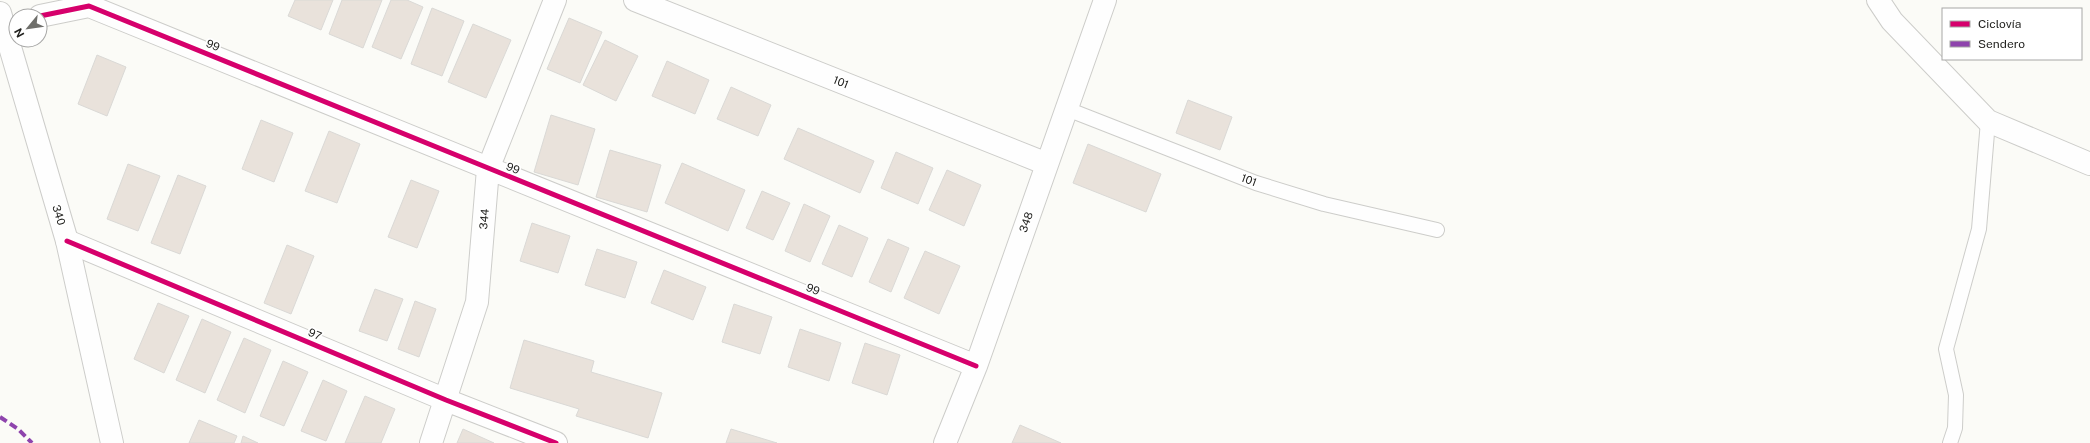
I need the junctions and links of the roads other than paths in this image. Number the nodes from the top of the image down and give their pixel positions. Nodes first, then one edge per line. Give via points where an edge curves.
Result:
1 (555, 0) edge
2 (635, 0) edge
3 (1105, 0) edge
4 (1878, 0) edge
5 (90, 3) edge
6 (48, 14) edge
7 (6, 19) edge
8 (1067, 110) junction
9 (1988, 121) junction
10 (1047, 164) junction
11 (2090, 164) edge
12 (488, 168) junction
13 (1438, 230) dead end
14 (67, 241) junction
15 (976, 366) junction
16 (446, 400) junction
17 (112, 443) edge
18 (431, 443) edge
19 (556, 443) edge
20 (945, 443) edge
21 (1950, 443) edge

1 - 12 street, 344
2 - 10 street, 101
3 - 8 street, 348
4 - 9 street via 1892,21
5 - 6 street, 99
5 - 12 street, 99
7 - 14 street, 340 via 15,60
8 - 10 street, 348
8 - 13 lane, 101 via 1256,183 1324,204
9 - 11 street
9 - 21 lane via 1979,230 1946,349 1956,395 1955,428
10 - 15 street, 348
12 - 15 street, 99
12 - 16 street, 344 via 477,302
14 - 16 street, 97
14 - 17 street, 340
15 - 20 street, 348
16 - 18 street, 344
16 - 19 street, 97

